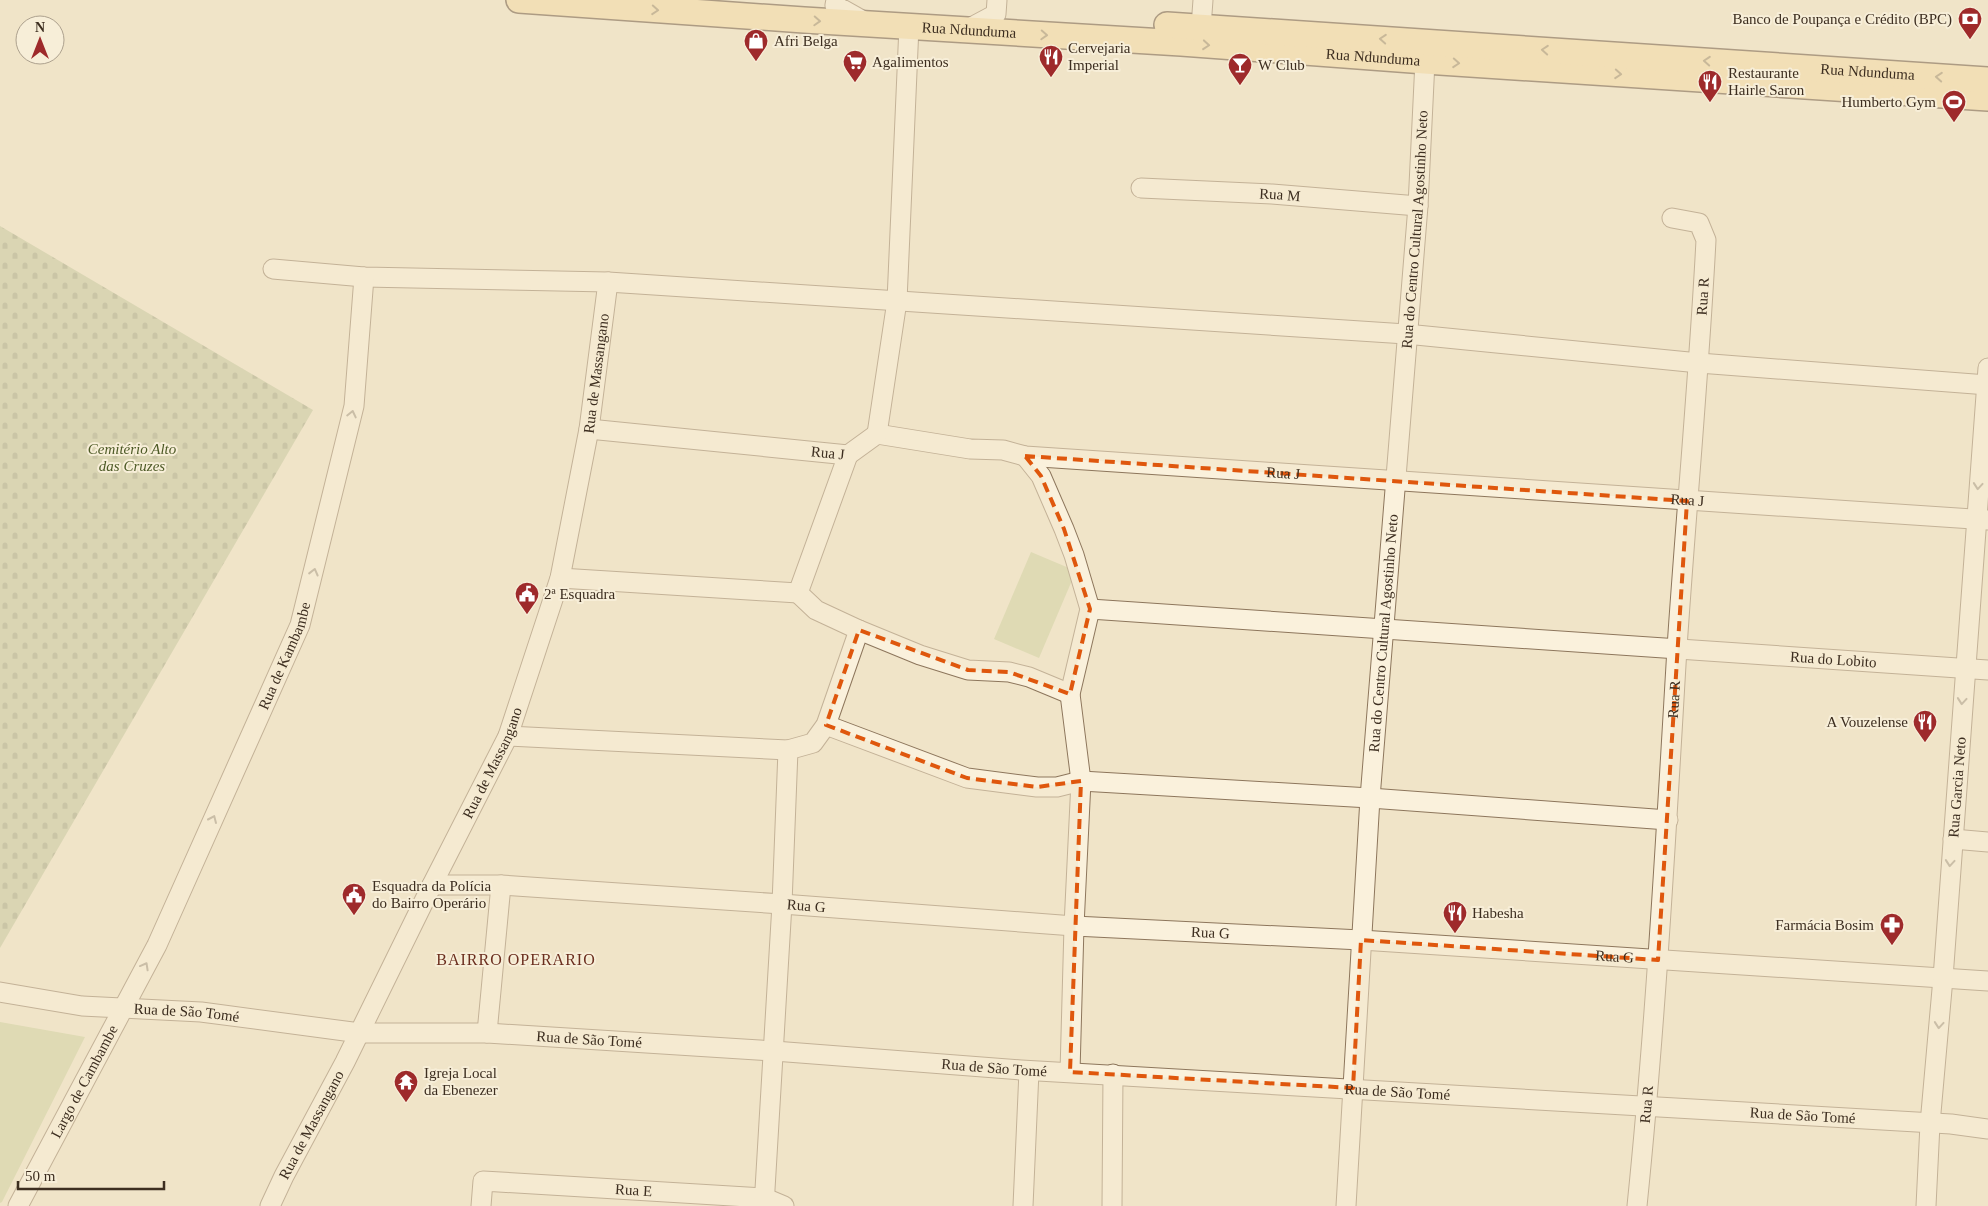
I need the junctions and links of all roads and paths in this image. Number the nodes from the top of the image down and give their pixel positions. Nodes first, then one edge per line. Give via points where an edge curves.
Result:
1 (519, 0) edge
2 (760, 0) edge
3 (1203, 0) edge
4 (836, 2) edge
5 (996, 7) edge
6 (868, 24) junction
7 (909, 26) junction
8 (1201, 27) junction
9 (966, 30) junction
10 (1425, 61) junction
11 (1988, 80) edge
12 (1988, 98) edge
13 (1141, 188) dead end
14 (1418, 206) junction
15 (1672, 218) dead end
16 (273, 270) dead end
17 (364, 277) junction
18 (608, 282) junction
19 (897, 301) junction
20 (1406, 334) junction
21 (1699, 363) junction
22 (1988, 379) edge
23 (588, 429) junction
24 (877, 434) junction
25 (848, 455) junction
26 (1025, 456) junction
27 (1394, 481) junction
28 (1687, 501) junction
29 (1982, 520) edge
30 (560, 578) junction
31 (798, 593) junction
32 (1090, 609) junction
33 (1382, 629) junction
34 (859, 630) junction
35 (1677, 649) junction
36 (1966, 669) junction
37 (1988, 670) edge
38 (1070, 694) junction
39 (826, 725) junction
40 (508, 736) junction
41 (788, 750) junction
42 (1081, 780) junction
43 (1370, 798) junction
44 (1668, 820) junction
45 (1953, 839) junction
46 (1988, 842) edge
47 (432, 884) junction
48 (502, 885) junction
49 (782, 904) junction
50 (1074, 926) junction
51 (1360, 940) junction
52 (1658, 960) junction
53 (1943, 978) junction
54 (1988, 981) edge
55 (0, 992) edge
56 (122, 1009) junction
57 (360, 1033) junction
58 (487, 1033) junction
59 (774, 1051) junction
60 (1028, 1070) junction
61 (1070, 1072) junction
62 (1113, 1074) junction
63 (1353, 1088) junction
64 (1647, 1107) junction
65 (1930, 1124) junction
66 (1988, 1129) edge
67 (764, 1202) edge
68 (18, 1206) edge
69 (270, 1206) edge
70 (481, 1206) edge
71 (784, 1206) edge
72 (1023, 1206) edge
73 (1112, 1206) edge
74 (1346, 1206) edge
75 (1637, 1206) edge
76 (1926, 1206) edge

1 -> 6 main road, Rua Ndunduma
2 - 4 main road, Rua Ndunduma
3 - 8 street
4 - 5 main road, Rua Ndunduma
4 - 6 street
5 - 8 main road, Rua Ndunduma
5 - 9 street
6 - 7 main road, Rua Ndunduma
7 - 9 main road, Rua Ndunduma
7 - 19 street
11 -> 8 main road, Rua Ndunduma
9 -> 10 main road, Rua Ndunduma
10 -> 12 main road, Rua Ndunduma
10 - 14 street, Rua do Centro Cultural Agostinho Neto
13 - 14 street, Rua M via 1272,194
14 - 20 street, Rua do Centro Cultural Agostinho Neto
15 - 21 street, Rua R via 1699,223 1706,240
16 - 17 street
17 - 18 street
56 -> 17 street, Rua de Kambambe via 157,946 300,625 354,406
18 - 19 street
18 - 23 street, Rua de Massangano
19 - 20 street
19 - 24 street
20 - 21 street
20 - 27 street, Rua do Centro Cultural Agostinho Neto
21 - 22 street
21 - 28 street, Rua R
22 -> 29 street, Rua Garcia Neto
23 - 25 street, Rua J
23 - 30 street, Rua de Massangano
24 - 25 street, Rua J
24 - 26 street, Rua J via 970,449 1003,450
25 - 31 street
26 - 27 street, Rua J
26 - 32 street via 1041,476 1064,529
27 - 28 street, Rua J
27 - 33 street, Rua do Centro Cultural Agostinho Neto
28 - 29 street, Rua J
28 - 35 street, Rua R
29 - 36 street, Rua Garcia Neto
30 - 31 street
30 - 40 street, Rua de Massangano
31 - 34 street via 816,610
32 - 33 street, Rua do Lobito
32 - 38 street
33 - 35 street, Rua do Lobito
33 - 43 street, Rua do Centro Cultural Agostinho Neto
34 - 38 street via 968,670 1010,672
34 - 39 street
35 - 36 street, Rua do Lobito
35 - 44 street, Rua R
36 - 37 street, Rua do Lobito
36 -> 45 street, Rua Garcia Neto
38 - 42 street
39 - 41 street via 813,743
39 - 42 street via 967,778 1047,787
40 - 41 street
40 - 47 street, Rua de Massangano
41 - 49 street
42 - 43 street
42 - 50 street
43 - 44 street
43 - 51 street, Rua do Centro Cultural Agostinho Neto
44 - 52 street, Rua R
45 - 46 street
45 -> 53 street, Rua Garcia Neto
47 - 48 street, Rua G
47 - 57 street, Rua de Massangano
48 - 49 street, Rua G
48 - 58 street
49 - 50 street, Rua G
49 - 59 street
50 - 51 street, Rua G
50 - 61 street
51 - 52 street, Rua G
51 - 63 street, Rua do Centro Cultural Agostinho Neto
52 - 53 street, Rua G
52 - 64 street, Rua R
53 - 54 street, Rua G
53 -> 65 street, Rua Garcia Neto
55 - 56 street, Rua de São Tomé via 82,1006
56 - 57 street, Rua de São Tomé via 201,1012
56 - 68 street, Largo de Cambambe
57 - 58 street, Rua de São Tomé
57 - 69 street, Rua de Massangano
58 - 59 street, Rua de São Tomé
59 - 60 street, Rua de São Tomé
59 - 67 street
60 - 61 street, Rua de São Tomé
60 - 72 street
61 - 62 street, Rua de São Tomé
62 - 63 street, Rua de São Tomé
62 - 73 street
63 - 64 street, Rua de São Tomé
63 - 74 street, Rua do Centro Cultural Agostinho Neto
64 - 65 street, Rua de São Tomé
64 - 75 street, Rua R
65 - 66 street, Rua de São Tomé
65 - 76 street, Rua Garcia Neto
67 - 70 street, Rua E via 483,1181
67 - 71 street, Rua E

